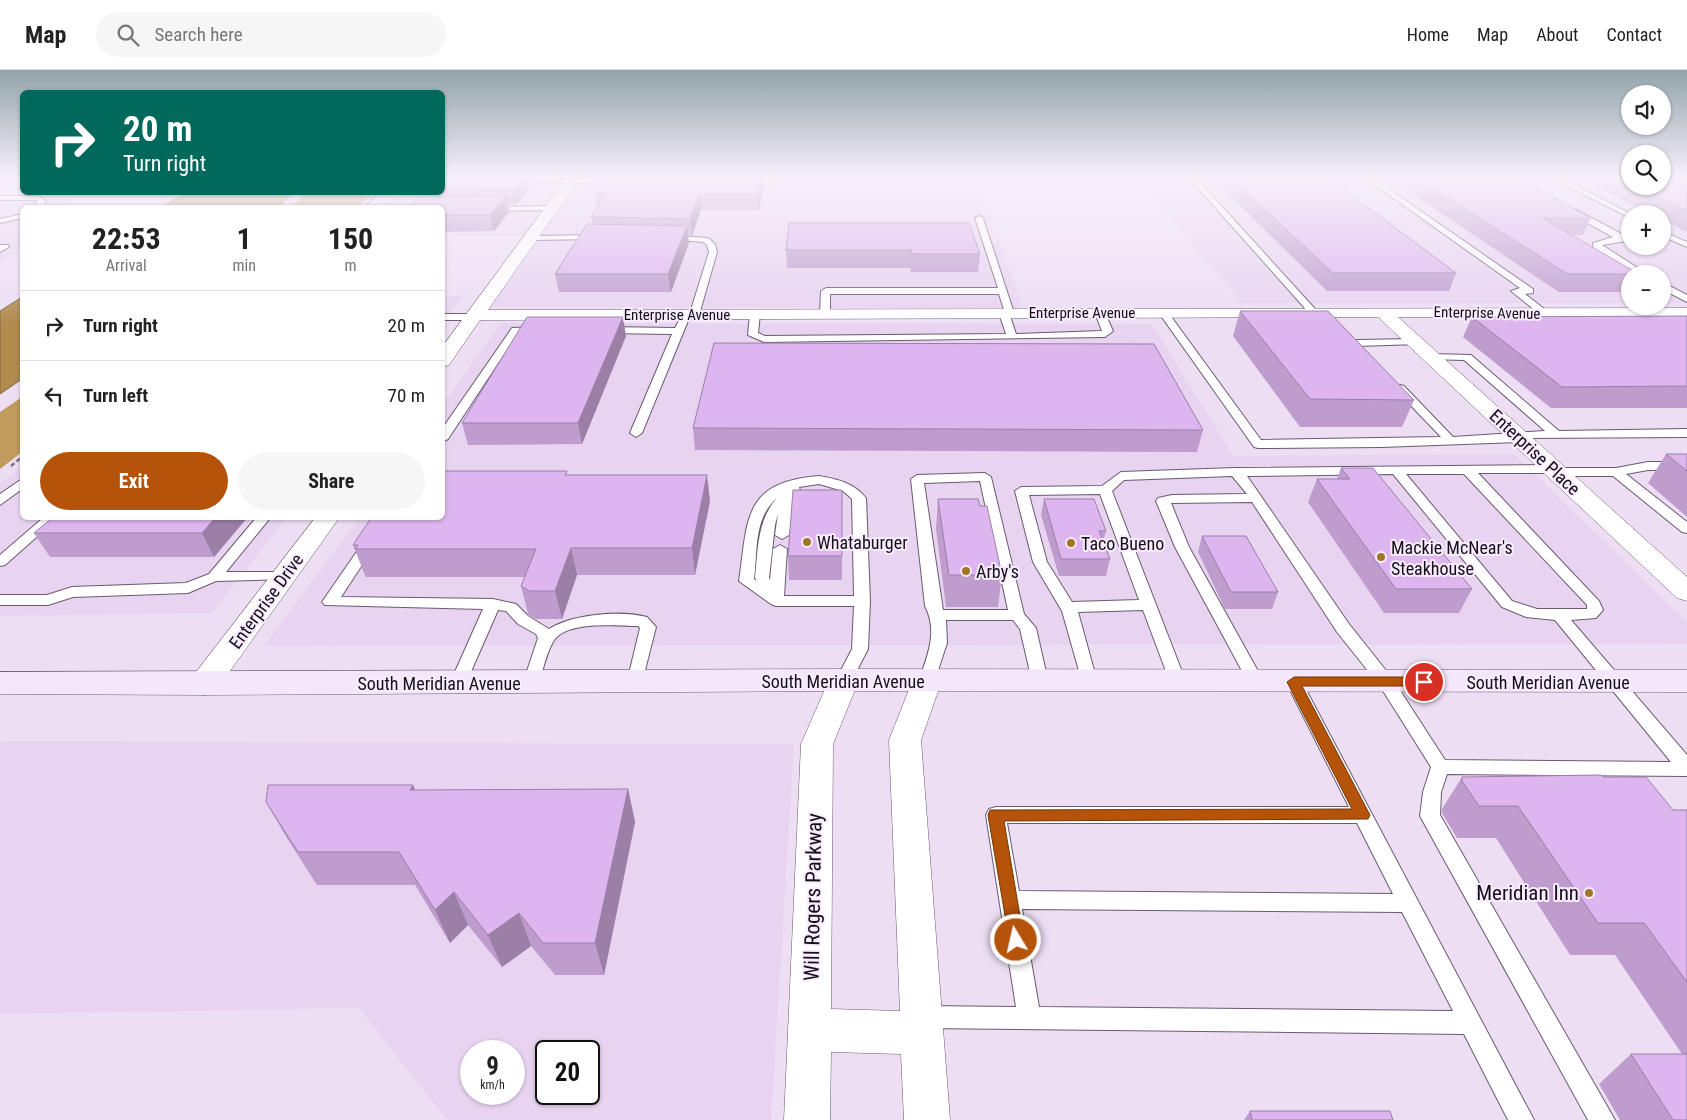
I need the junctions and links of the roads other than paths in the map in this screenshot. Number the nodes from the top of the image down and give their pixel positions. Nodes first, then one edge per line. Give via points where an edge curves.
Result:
1 (539, 227) edge
2 (982, 227) edge
3 (1236, 227) edge
4 (1439, 227) edge
5 (1603, 227) edge
6 (1621, 236) edge
7 (604, 237) edge
8 (660, 237) edge
9 (532, 238) junction
10 (1671, 238) edge
11 (1621, 239) edge
12 (1671, 240) edge
13 (1676, 240) junction
14 (1687, 245) edge
15 (1628, 265) edge
16 (1671, 290) edge
17 (1003, 291) junction
18 (1687, 299) edge
19 (1313, 312) junction
20 (1382, 312) junction
21 (1006, 313) junction
22 (1100, 313) junction
23 (1164, 313) junction
24 (1544, 313) junction
25 (1687, 313) edge
26 (755, 314) junction
27 (825, 314) junction
28 (690, 315) junction
29 (476, 316) junction
30 (445, 317) edge
31 (553, 330) edge
32 (592, 330) edge
33 (678, 331) junction
34 (1012, 337) junction
35 (1423, 350) junction
36 (1370, 356) edge
37 (445, 357) edge
38 (1389, 377) edge
39 (636, 433) dead end
40 (1687, 433) edge
41 (445, 435) edge
42 (1557, 435) junction
43 (1518, 437) junction
44 (1448, 439) junction
45 (1687, 466) edge
46 (1468, 470) junction
47 (1555, 470) junction
48 (1397, 471) junction
49 (1235, 472) junction
50 (1616, 472) junction
51 (798, 482) junction
52 (20, 485) edge
53 (1105, 490) junction
54 (1256, 498) junction
55 (0, 501) edge
56 (49, 520) edge
57 (261, 520) edge
58 (326, 520) edge
59 (385, 520) edge
60 (1687, 529) edge
61 (0, 562) edge
62 (284, 576) junction
63 (214, 577) junction
64 (1687, 592) edge
65 (0, 600) edge
66 (776, 601) junction
67 (862, 602) junction
68 (493, 604) junction
69 (1150, 605) junction
70 (1067, 607) junction
71 (1558, 614) junction
72 (939, 615) junction
73 (1017, 615) junction
74 (546, 638) junction
75 (844, 680) junction
76 (927, 680) junction
77 (1040, 681) junction
78 (1089, 681) junction
79 (1687, 681) edge
80 (0, 682) edge
81 (635, 682) junction
82 (1178, 682) junction
83 (1256, 682) junction
84 (1294, 682) junction
85 (1386, 682) junction
86 (1612, 682) junction
87 (458, 683) junction
88 (531, 683) junction
89 (204, 684) junction
90 (1440, 768) junction
91 (1687, 768) edge
92 (1363, 815) junction
93 (1010, 900) junction
94 (1408, 903) junction
95 (1029, 1018) junction
96 (1470, 1023) junction
97 (921, 1025) junction
98 (810, 1030) junction
99 (807, 1120) edge
100 (927, 1120) edge
101 (1520, 1120) edge
102 (1602, 1120) edge

1 - 9 street
2 - 17 lane
3 - 19 lane
4 - 24 lane via 1530,290 1516,291
5 - 6 lane
7 - 9 lane
8 - 28 lane via 705,240 711,244 713,252
9 - 29 street
10 - 13 lane
11 - 15 lane via 1596,245
12 - 13 lane
13 - 14 lane
16 - 18 lane
17 - 21 lane
17 - 27 lane via 826,291
19 - 20 street, Enterprise Avenue
19 - 23 street, Enterprise Avenue
20 - 24 street, Enterprise Avenue
20 - 35 street, Enterprise Place
21 - 22 street, Enterprise Avenue
21 - 27 street, Enterprise Avenue
21 - 34 lane
22 - 23 street, Enterprise Avenue
22 - 34 lane via 1108,331 1105,334
23 - 44 lane via 1258,444
24 - 25 street, Enterprise Avenue
26 - 27 street, Enterprise Avenue
26 - 28 street, Enterprise Avenue
26 - 34 lane via 753,335 764,339
28 - 29 street, Enterprise Avenue
28 - 33 lane
29 - 30 lane
29 - 37 street
31 - 41 lane via 515,330
32 - 33 lane
33 - 39 lane
35 - 36 lane via 1353,339
35 - 42 lane via 1467,357
35 - 43 street, Enterprise Place
38 - 44 lane
40 - 42 lane
42 - 43 lane
43 - 44 lane
43 - 47 street, Enterprise Place
45 - 50 lane via 1648,466
46 - 47 lane
46 - 48 lane
46 - 71 lane via 1594,604 1596,610 1591,614
47 - 50 lane
47 - 64 street, Enterprise Place
48 - 49 lane
48 - 71 lane via 1507,604 1518,612
49 - 53 lane via 1122,476
49 - 54 lane via 1244,479
50 - 60 lane
51 - 66 lane via 786,508
51 - 66 lane via 769,495 755,517 746,582
51 - 67 lane via 834,482 851,488 859,498
52 - 55 lane
53 - 69 lane
53 - 70 lane via 1022,491 1040,562
54 - 83 lane via 1163,501 1182,547
54 - 85 lane via 1343,628
56 - 61 lane
57 - 63 lane
58 - 62 street, Enterprise Drive
59 - 68 lane via 330,602
62 - 63 lane
62 - 89 street, Enterprise Drive
63 - 65 lane via 188,588 72,592 48,600
66 - 67 lane
67 - 75 lane via 860,649
68 - 74 lane via 511,607 523,620 542,631
68 - 87 lane
69 - 70 lane
69 - 82 lane
70 - 78 lane
71 - 86 lane
72 - 73 lane
72 - 73 lane via 933,606 916,478 985,477
72 - 76 lane via 939,648
73 - 77 lane via 1028,628
74 - 81 lane via 558,628 576,621 642,621 648,627
74 - 88 lane
75 - 76 main road, South Meridian Avenue
75 - 81 main road, South Meridian Avenue
75 - 98 street, Will Rogers Parkway via 817,744
76 - 77 main road, South Meridian Avenue
76 - 97 street via 905,740
77 - 78 main road, South Meridian Avenue
78 - 82 main road, South Meridian Avenue
79 - 86 main road, South Meridian Avenue
80 - 89 main road, South Meridian Avenue
81 - 88 main road, South Meridian Avenue
82 - 83 main road, South Meridian Avenue
83 - 84 main road, South Meridian Avenue
84 - 85 main road, South Meridian Avenue
84 - 92 lane
85 - 86 main road, South Meridian Avenue
85 - 90 lane
86 - 91 lane
87 - 88 main road, South Meridian Avenue
87 - 89 main road, South Meridian Avenue
90 - 91 lane
90 - 102 lane via 1432,792 1430,816
92 - 93 lane via 996,815
92 - 94 lane
93 - 94 lane
93 - 95 lane
94 - 96 lane
95 - 96 lane
95 - 97 lane
96 - 101 lane
97 - 98 street
97 - 100 street
98 - 99 street, Will Rogers Parkway

